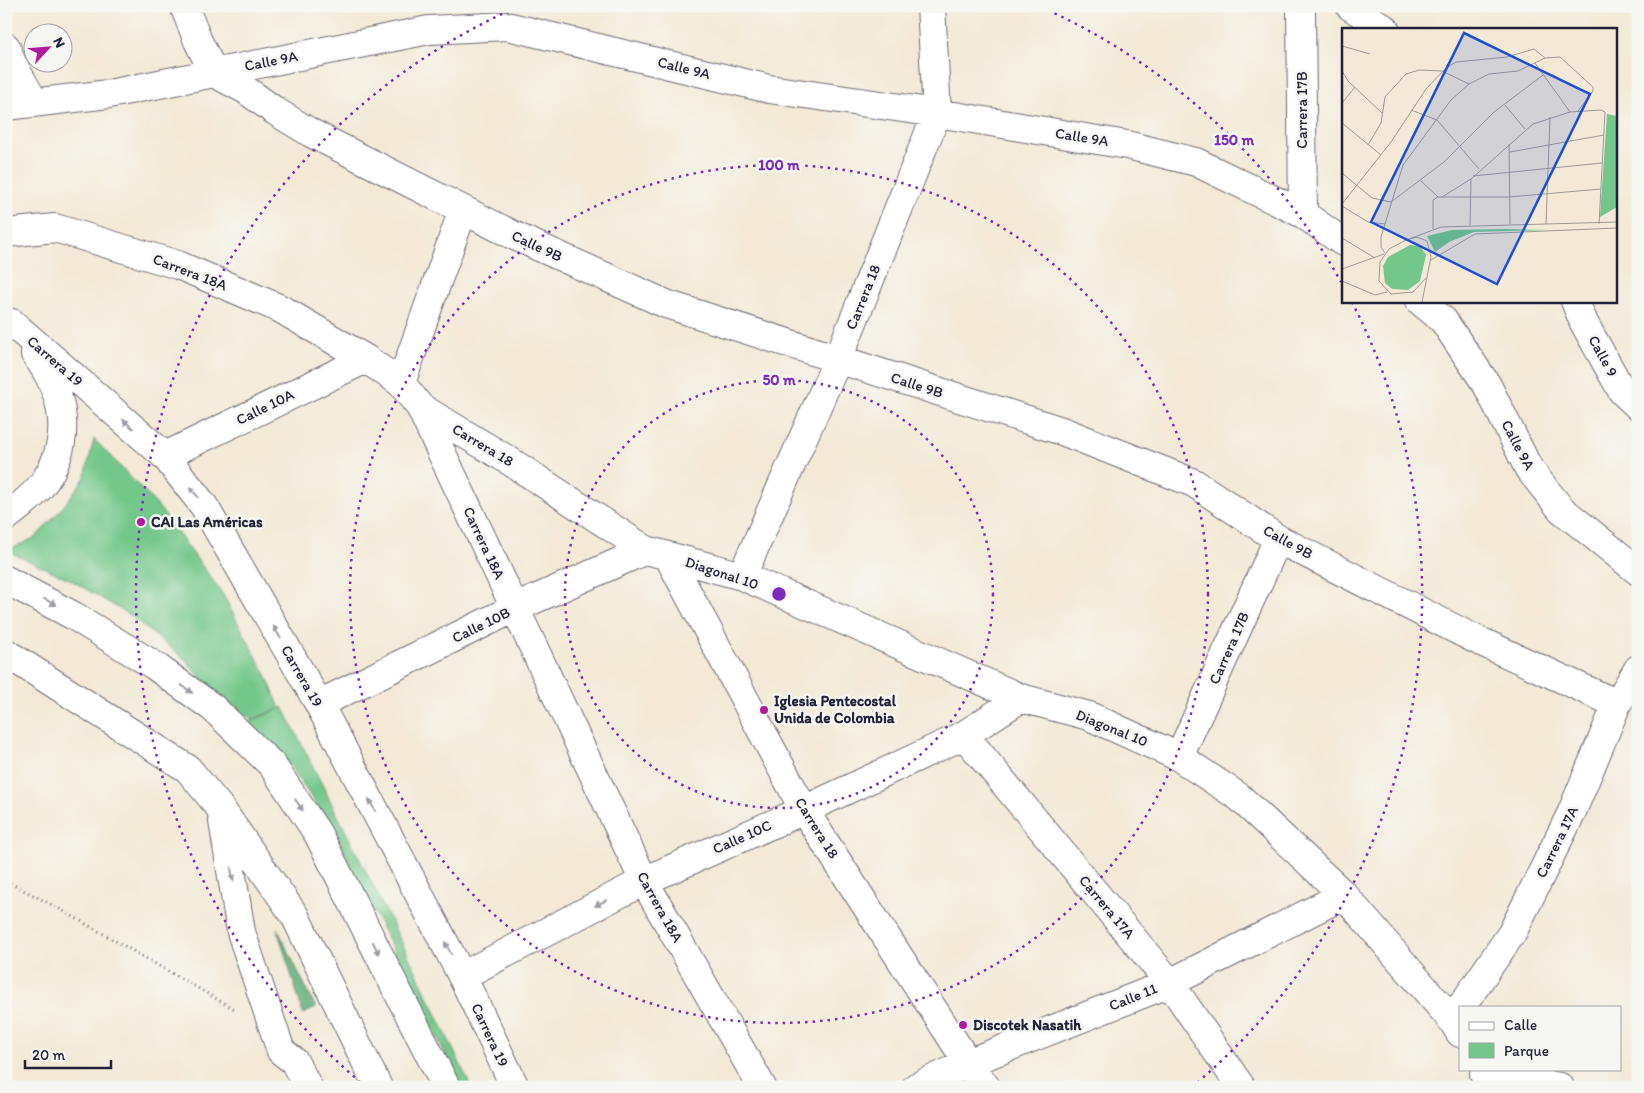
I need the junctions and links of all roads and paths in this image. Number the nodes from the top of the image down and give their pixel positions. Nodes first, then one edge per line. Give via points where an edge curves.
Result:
1 (184, 6) edge
2 (931, 6) edge
3 (1302, 6) edge
4 (1350, 6) edge
5 (1383, 28) edge
6 (6, 47) edge
7 (214, 73) junction
8 (34, 102) junction
9 (6, 106) edge
10 (937, 113) junction
11 (463, 210) junction
12 (1303, 214) junction
13 (6, 234) edge
14 (1342, 241) edge
15 (1421, 302) edge
16 (1575, 302) edge
17 (9, 321) edge
18 (366, 359) junction
19 (838, 359) junction
20 (401, 383) junction
21 (1638, 406) edge
22 (420, 407) junction
23 (165, 456) junction
24 (6, 517) edge
25 (1278, 539) junction
26 (657, 553) junction
27 (1638, 571) edge
28 (742, 576) junction
29 (6, 580) edge
30 (515, 608) junction
31 (6, 653) edge
32 (1638, 669) edge
33 (1021, 698) junction
34 (319, 704) junction
35 (1618, 704) junction
36 (964, 735) junction
37 (1179, 757) junction
38 (221, 809) junction
39 (804, 810) junction
40 (243, 841) junction
41 (6, 881) edge
42 (644, 881) junction
43 (1344, 895) junction
44 (462, 976) junction
45 (1170, 983) junction
46 (1465, 1006) edge
47 (240, 1016) dead end
48 (1458, 1017) edge
49 (282, 1053) junction
50 (968, 1062) junction
51 (1486, 1077) edge
52 (298, 1087) edge
53 (308, 1087) edge
54 (360, 1087) edge
55 (378, 1087) edge
56 (446, 1087) edge
57 (515, 1087) edge
58 (762, 1087) edge
59 (916, 1087) edge
60 (986, 1087) edge
61 (1241, 1087) edge
62 (1560, 1087) edge

1 - 7 street
2 - 10 street, Carrera 18
3 - 12 street, Carrera 17B
4 - 5 street
6 - 8 street
7 - 8 street, Calle 9A via 109,94
7 - 10 street, Calle 9A via 429,30 507,26 769,89
7 - 11 street, Calle 9B via 311,133
8 - 9 street, Calle 9A
10 - 12 street, Calle 9A via 1127,145 1196,162
10 - 19 street, Carrera 18
11 - 19 street, Calle 9B via 666,304
11 - 20 street
12 - 14 street, Calle 9A
13 - 18 street, Carrera 18A via 55,228 178,265 281,309
15 - 27 street, Calle 9A via 1443,320 1486,385 1528,469 1561,509
16 - 21 street, Calle 9 via 1622,391
23 -> 17 street, Carrera 19
17 - 24 street via 51,377 62,414 62,435 59,454 40,487
18 - 20 street, Carrera 18A
18 - 23 street, Calle 10A
19 - 25 street, Calle 9B via 1062,431 1194,483
19 - 28 street, Carrera 18
20 - 22 street, Carrera 18A
22 - 26 street, Carrera 18
22 - 30 street, Carrera 18A
34 -> 23 street, Carrera 19 via 204,506
25 - 35 street, Calle 9B via 1473,638
25 - 37 street, Carrera 17B
26 - 28 street, Diagonal 10
26 - 30 street, Calle 10B
26 - 39 street, Carrera 18
28 - 33 street, Diagonal 10
29 -> 56 street via 74,616 155,666 213,708 272,765 318,834
30 - 34 street, Calle 10B
30 - 42 street, Carrera 18A
31 - 38 street via 188,769
32 - 35 street, Carrera 17A
33 - 36 street, Calle 10C
33 - 37 street, Diagonal 10 via 1089,716
44 -> 34 street, Carrera 19
35 - 46 street, Carrera 17A via 1571,814 1512,933
36 - 39 street, Calle 10C
36 - 45 street, Carrera 17A
37 - 43 street, Diagonal 10 via 1239,797
38 - 40 street
38 -> 49 street via 241,932
39 - 42 street, Calle 10C
39 - 50 street, Carrera 18
40 - 54 street
40 - 55 street via 295,916
41 - 47 path via 235,1008
42 -> 44 street, Calle 10C
42 - 58 street, Carrera 18A
43 - 45 street, Calle 11
43 - 48 street, Diagonal 10
44 - 57 street, Carrera 19
45 - 50 street, Calle 11
45 - 61 street, Carrera 17A
49 - 52 street
49 - 53 street via 294,1061
50 - 59 street, Calle 11
50 - 60 street, Carrera 18
51 - 62 street

